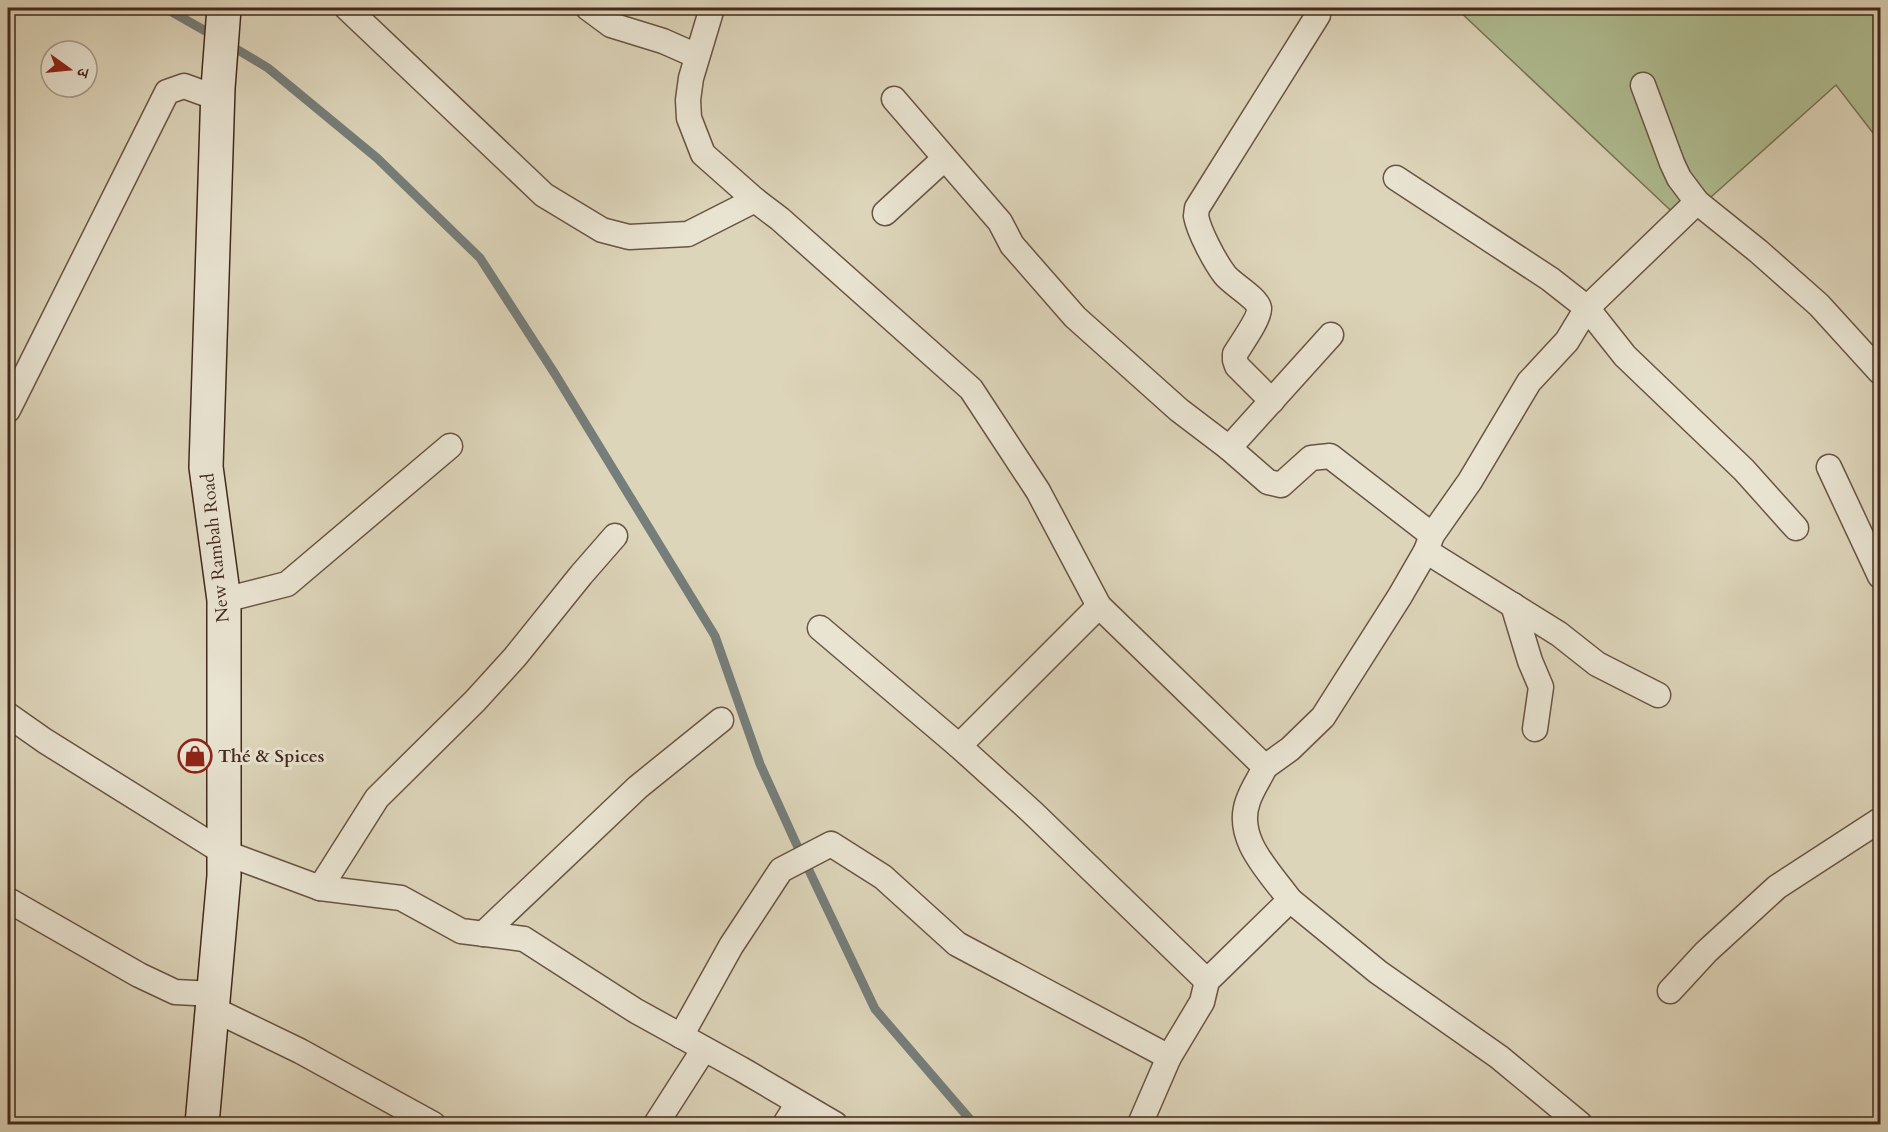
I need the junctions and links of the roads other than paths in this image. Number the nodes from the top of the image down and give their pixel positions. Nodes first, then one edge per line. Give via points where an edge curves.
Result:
1 (224, 8) edge
2 (347, 8) edge
3 (588, 8) edge
4 (712, 8) edge
5 (1318, 15) dead end
6 (697, 56) junction
7 (1643, 85) dead end
8 (217, 93) junction
9 (894, 99) dead end
10 (944, 159) junction
11 (1396, 178) dead end
12 (755, 200) junction
13 (1697, 202) junction
14 (885, 213) dead end
15 (1587, 308) junction
16 (1331, 335) dead end
17 (1881, 372) edge
18 (1272, 401) junction
19 (8, 410) edge
20 (450, 446) dead end
21 (1229, 448) junction
22 (1829, 467) dead end
23 (1796, 528) dead end
24 (615, 536) dead end
25 (1429, 543) junction
26 (1881, 576) edge
27 (224, 600) junction
28 (1513, 605) junction
29 (1099, 606) junction
30 (820, 628) dead end
31 (1658, 695) dead end
32 (8, 715) edge
33 (721, 720) dead end
34 (1535, 729) dead end
35 (959, 746) junction
36 (1265, 767) junction
37 (1881, 820) edge
38 (223, 852) junction
39 (320, 888) junction
40 (8, 900) edge
41 (1290, 900) junction
42 (483, 934) junction
43 (1207, 981) junction
44 (1670, 990) dead end
45 (214, 1002) junction
46 (681, 1036) junction
47 (704, 1049) junction
48 (1169, 1057) junction
49 (798, 1103) junction
50 (202, 1125) edge
51 (433, 1125) edge
52 (656, 1125) edge
53 (785, 1125) edge
54 (835, 1125) edge
55 (1140, 1125) edge
56 (1580, 1125) edge

1 - 8 street, New Rambah Road
2 - 12 street via 544,195 602,230 629,237 688,234
3 - 6 street via 611,25
4 - 6 street
5 - 18 street via 1197,208 1196,216 1221,270 1259,308 1235,360
6 - 12 street via 688,100 689,118 703,154
7 - 13 street via 1672,164
8 - 19 street via 184,86 167,92
8 - 27 street, New Rambah Road via 206,467
9 - 10 street
10 - 14 street
10 - 21 street via 1075,317 1179,410
11 - 15 street via 1550,279
12 - 29 street via 971,389 1038,490
13 - 15 street
13 - 17 street via 1819,305
15 - 23 street via 1625,356 1744,470
15 - 25 street via 1567,341 1529,382
16 - 18 street
18 - 21 street
20 - 27 street via 287,584
21 - 25 street via 1274,485 1281,485 1311,458 1330,456
22 - 26 street
24 - 39 street via 475,701 377,798
25 - 28 street
25 - 36 street via 1323,717
27 - 38 street, New Rambah Road
28 - 31 street via 1597,664
28 - 34 street via 1541,687
29 - 35 street
29 - 36 street
30 - 35 street
32 - 38 street
33 - 42 street via 638,787
35 - 43 street
36 - 41 street via 1248,802 1245,822 1250,844
37 - 44 street via 1777,887
38 - 39 street
38 - 45 street, New Rambah Road
39 - 42 street via 401,898 461,931
40 - 45 street via 139,975 175,992
41 - 43 street
41 - 56 street via 1378,972 1499,1058
42 - 46 street via 524,939
43 - 48 street via 1202,1002
45 - 50 street, New Rambah Road
45 - 51 street
46 - 47 street
46 - 48 street via 731,946 781,870 831,844 883,877 957,944
47 - 49 street
47 - 52 street
48 - 55 street
49 - 53 street
49 - 54 street

